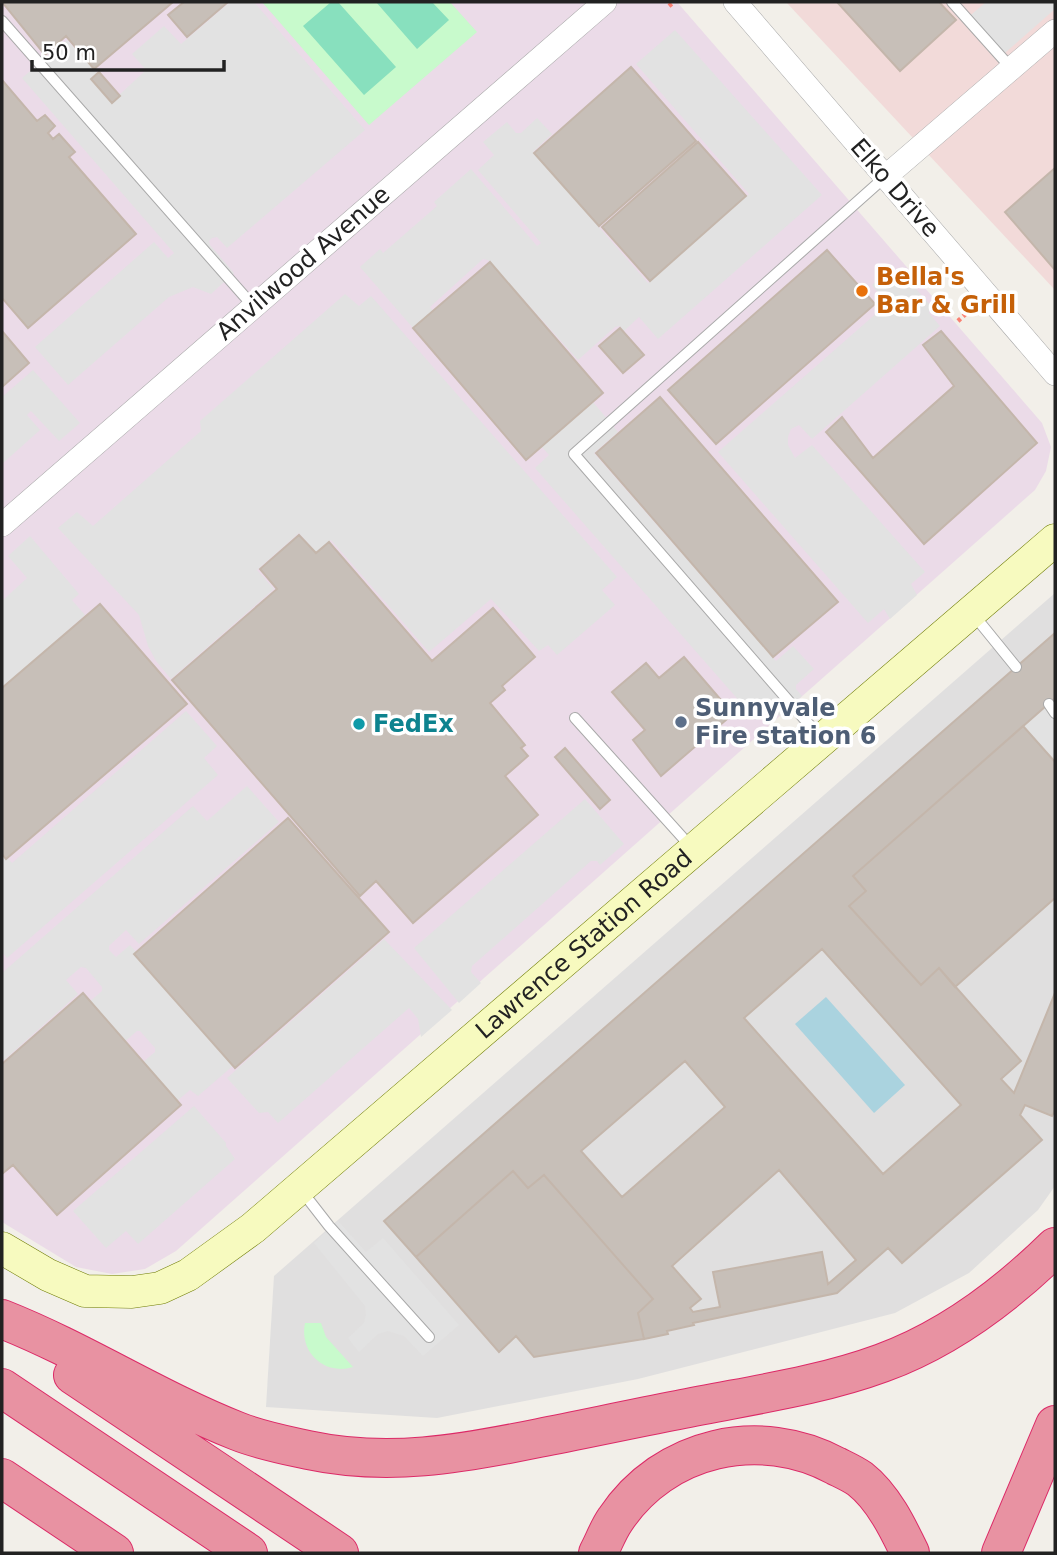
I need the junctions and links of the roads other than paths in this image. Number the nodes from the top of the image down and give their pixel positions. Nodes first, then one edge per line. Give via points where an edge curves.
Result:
1 (605, 2) edge
2 (736, 2) edge
3 (952, 2) edge
4 (2, 21) edge
5 (1055, 31) edge
6 (1012, 69) junction
7 (885, 177) junction
8 (253, 306) junction
9 (1055, 374) edge
10 (2, 525) edge
11 (1055, 540) edge
12 (971, 612) junction
13 (1016, 667) dead end
14 (575, 718) dead end
15 (822, 739) junction
16 (694, 850) junction
17 (299, 1188) junction
18 (1055, 1247) edge
19 (2, 1248) edge
20 (2, 1319) edge
21 (2, 1325) edge
22 (429, 1337) dead end
23 (2, 1388) edge
24 (1055, 1425) edge
25 (2, 1478) edge
26 (114, 1553) edge
27 (248, 1553) edge
28 (338, 1553) edge
29 (598, 1553) edge
30 (910, 1553) edge
31 (1001, 1553) edge

1 - 8 street, Anvilwood Avenue
2 - 7 street, Elko Drive
3 - 6 lane
4 - 8 lane
5 - 6 street
6 - 7 street
7 - 9 street, Elko Drive
7 - 15 lane via 574,454
8 - 10 street, Anvilwood Avenue
11 - 12 street, Lawrence Station Road
12 - 13 lane
12 - 15 street, Lawrence Station Road
14 - 16 lane
15 - 16 street, Lawrence Station Road
16 - 17 street, Lawrence Station Road
17 - 19 street, Lawrence Station Road via 188,1275 160,1288 85,1291
17 - 22 lane
18 - 20 highway via 984,1308 882,1363 824,1380 464,1453 387,1460 312,1451 240,1433
21 - 28 highway
23 - 27 highway
24 - 31 highway
25 - 26 highway
29 - 30 highway via 615,1520 645,1486 679,1461 724,1447 768,1444 817,1456 860,1480 893,1517

